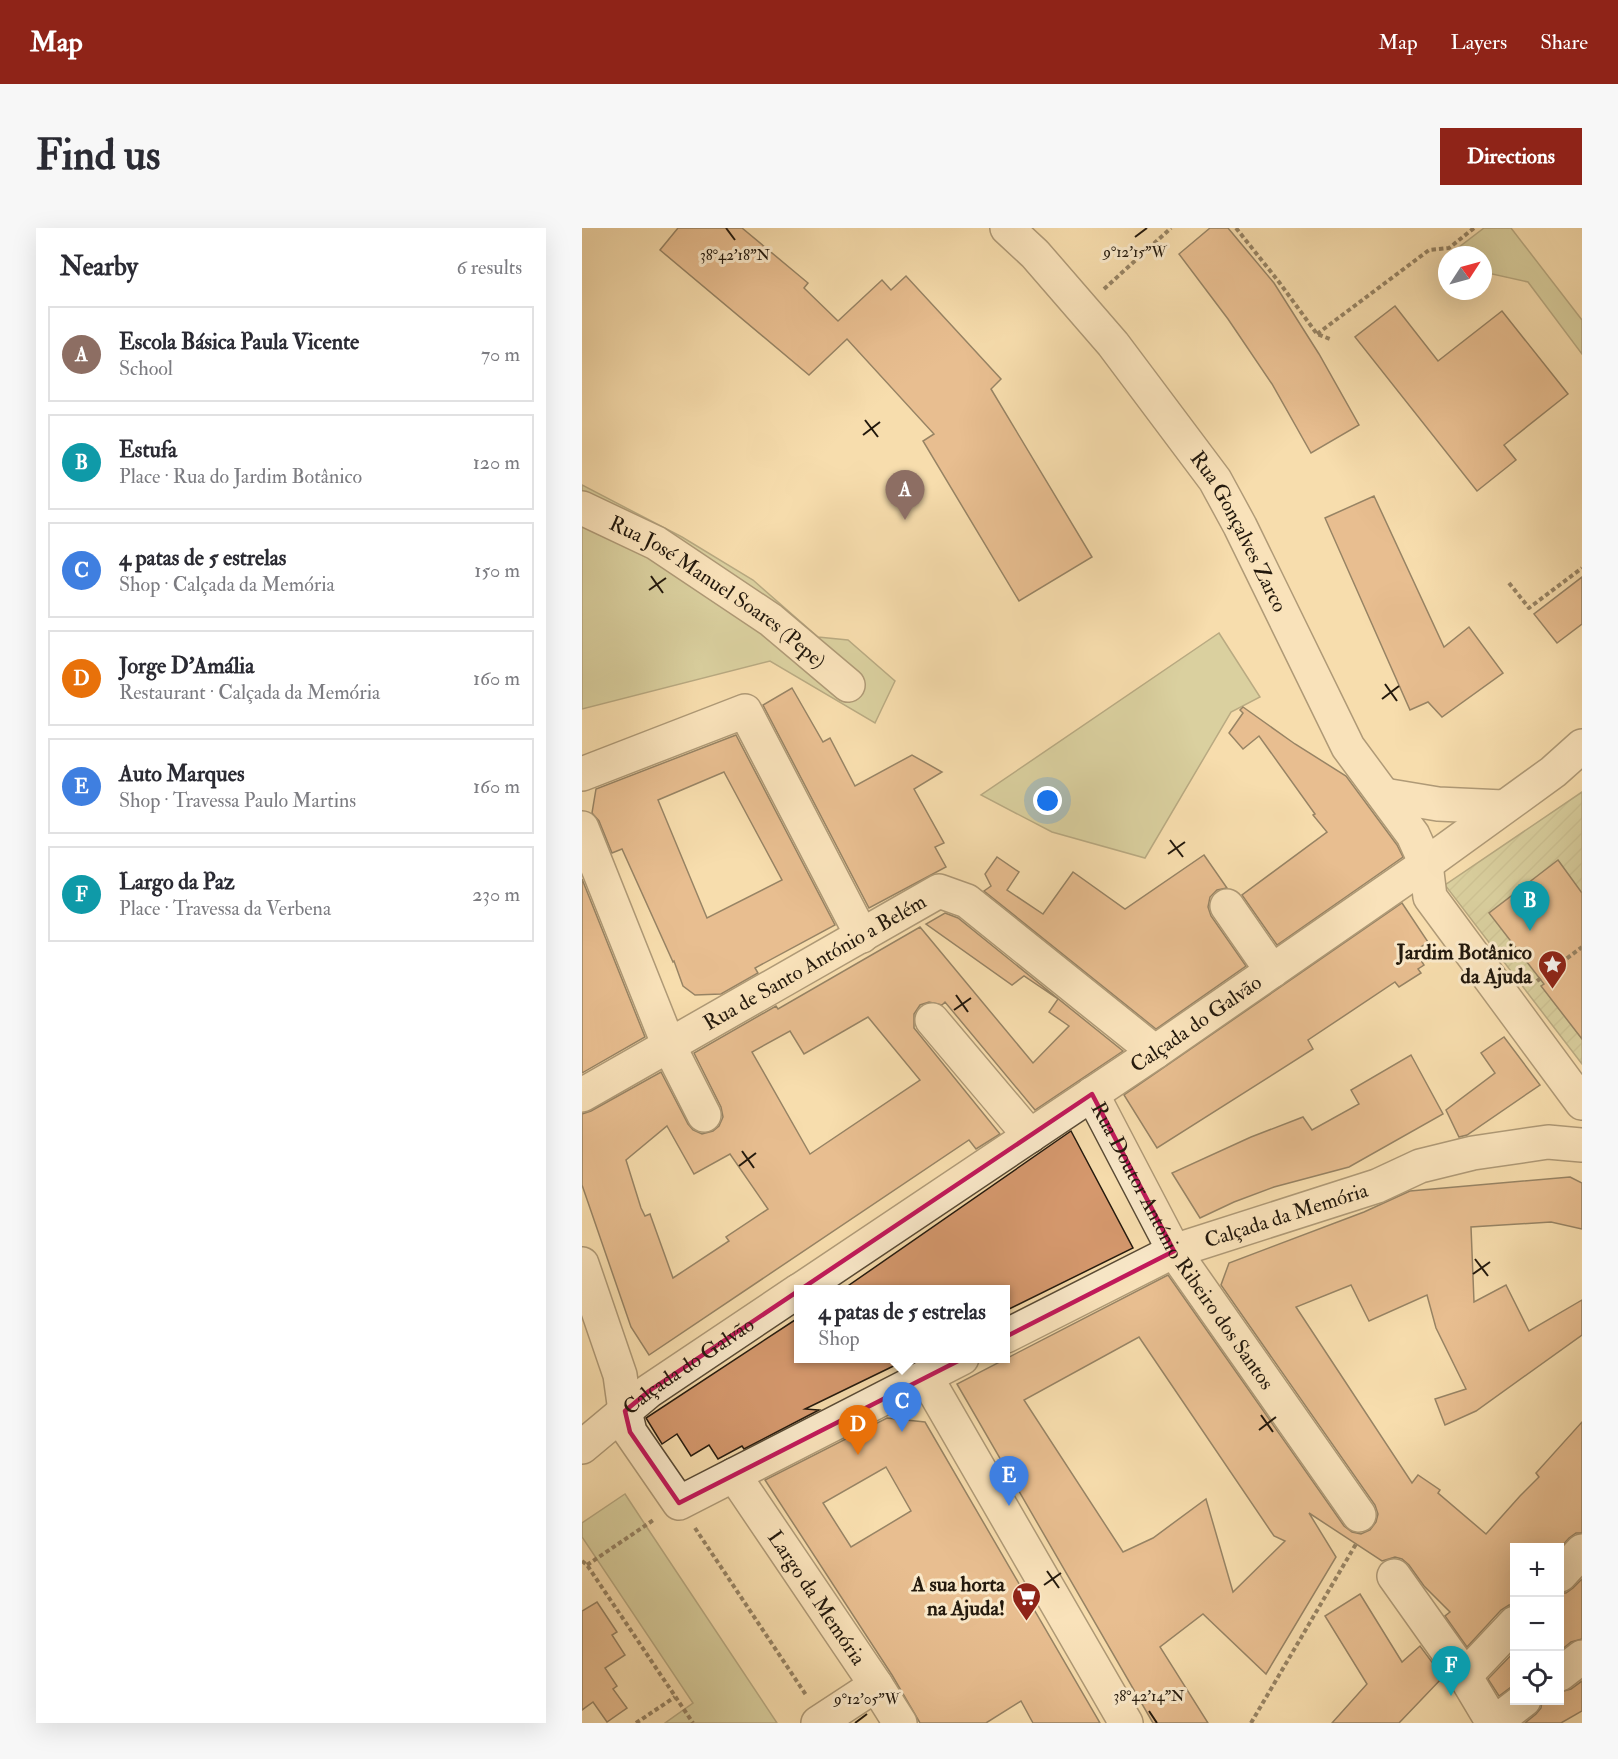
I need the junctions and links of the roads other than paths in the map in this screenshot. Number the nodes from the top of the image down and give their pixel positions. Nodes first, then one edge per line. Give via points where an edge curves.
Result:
1 (1007, 228) edge
2 (582, 508) edge
3 (848, 685) dead end
4 (1582, 746) edge
5 (582, 774) edge
6 (1384, 795) junction
7 (1503, 807) junction
8 (582, 828) edge
9 (1426, 864) junction
10 (1227, 906) dead end
11 (862, 936) junction
12 (1272, 971) junction
13 (932, 1020) dead end
14 (669, 1046) junction
15 (1155, 1052) junction
16 (1092, 1094) junction
17 (582, 1095) edge
18 (1582, 1103) edge
19 (704, 1114) dead end
20 (1030, 1136) junction
21 (1582, 1145) edge
22 (1174, 1251) junction
23 (582, 1264) edge
24 (806, 1285) edge
25 (794, 1293) edge
26 (1010, 1333) edge
27 (954, 1363) edge
28 (926, 1377) junction
29 (625, 1411) junction
30 (582, 1447) edge
31 (734, 1475) junction
32 (1359, 1515) dead end
33 (1582, 1551) edge
34 (1564, 1571) edge
35 (1394, 1576) dead end
36 (1510, 1628) edge
37 (1582, 1657) edge
38 (1564, 1671) edge
39 (1465, 1676) junction
40 (876, 1684) junction
41 (1519, 1705) edge
42 (820, 1722) edge
43 (900, 1723) edge
44 (1126, 1723) edge
45 (1494, 1723) edge

1 - 6 street, Rua Gonçalves Zarco via 1113,344 1215,480 1348,747
2 - 3 street, Rua José Manuel Soares (Pepe) via 656,543 762,613
4 - 7 street, Calçada do Galvão
5 - 11 street via 746,711
6 - 7 street via 1438,804
6 - 9 street, Rua Gonçalves Zarco via 1413,835
7 - 9 street, Calçada do Galvão
8 - 14 street
9 - 12 street, Calçada do Galvão
9 - 18 street, Rua Gonçalves Zarco via 1430,897
10 - 12 street
11 - 14 street, Rua de Santo António a Belém
11 - 15 street, Rua de Santo António a Belém via 939,891 967,901
12 - 15 street, Calçada do Galvão
13 - 20 street
14 - 17 street, Rua de Santo António a Belém
14 - 19 street
15 - 16 street, Calçada do Galvão
16 - 20 street, Calçada do Galvão
16 - 22 street, Rua Doutor António Ribeiro dos Santos
20 - 24 street, Calçada do Galvão
21 - 22 street, Calçada da Memória via 1548,1142 1473,1153 1420,1166 1377,1185
22 - 26 street, Calçada da Memória
22 - 32 street, Rua Doutor António Ribeiro dos Santos
23 - 29 street via 620,1376
25 - 29 street, Calçada do Galvão
27 - 28 street
28 - 31 street
28 - 44 street
29 - 30 street, Calçada do Galvão
29 - 31 street via 630,1432 679,1503
31 - 40 street, Largo da Memória
33 - 34 street
35 - 39 street
36 - 39 street
37 - 38 street
39 - 45 street
40 - 42 street
40 - 43 street, Largo da Memória
41 - 45 street

